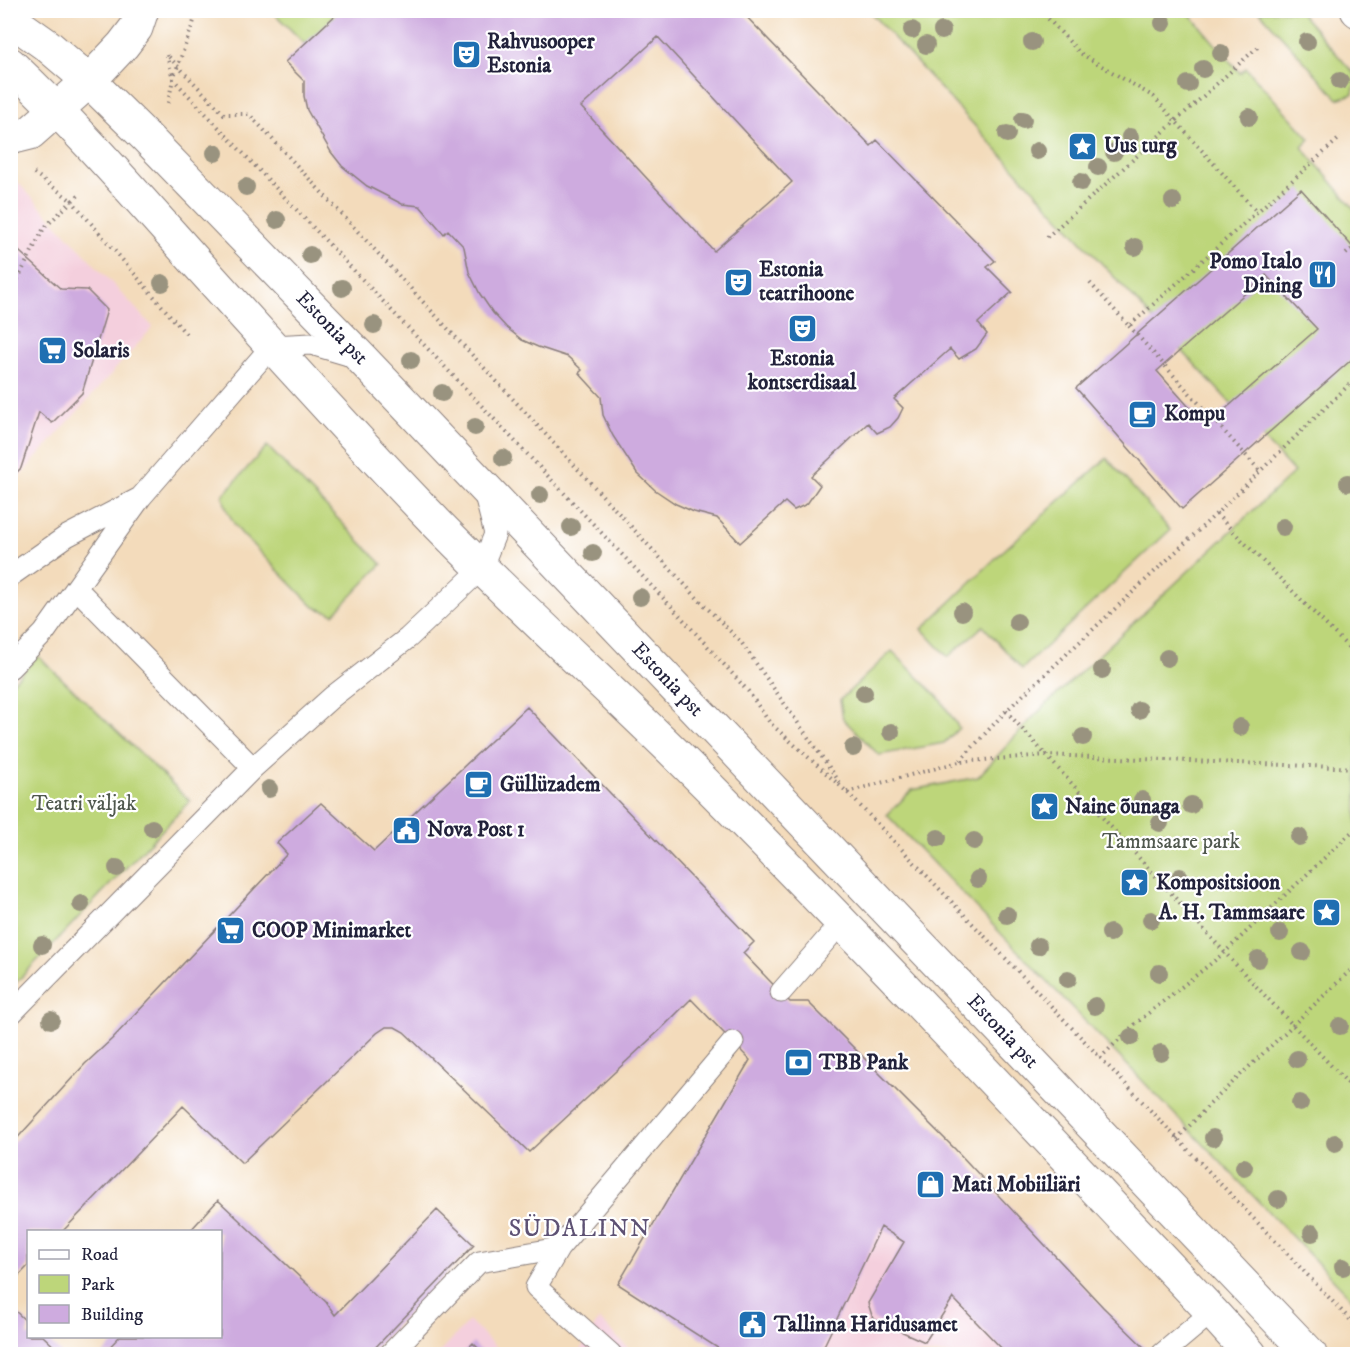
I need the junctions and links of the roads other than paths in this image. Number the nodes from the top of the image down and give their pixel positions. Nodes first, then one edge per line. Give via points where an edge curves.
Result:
1 (142, 10) edge
2 (10, 19) edge
3 (10, 64) edge
4 (89, 81) junction
5 (57, 110) junction
6 (10, 138) edge
7 (272, 346) junction
8 (361, 358) junction
9 (483, 489) junction
10 (141, 497) junction
11 (481, 569) junction
12 (10, 576) edge
13 (76, 588) junction
14 (10, 668) edge
15 (253, 768) junction
16 (842, 923) junction
17 (781, 992) dead end
18 (10, 1015) edge
19 (733, 1042) dead end
20 (559, 1248) junction
21 (1212, 1312) junction
22 (390, 1354) edge
23 (611, 1354) edge
24 (1162, 1354) edge
25 (1250, 1354) edge
26 (1310, 1354) edge

1 - 4 main road via 136,28
2 - 4 main road, Estonia pst
3 - 5 main road, Estonia pst
4 - 5 main road
4 - 8 main road, Estonia pst
5 - 6 main road via 30,133
5 - 7 main road, Estonia pst
7 - 8 lane via 311,344
7 - 10 lane
7 - 11 main road, Estonia pst
8 - 9 main road, Estonia pst
9 - 11 lane via 495,534
9 - 26 main road, Estonia pst
10 - 12 lane via 67,536
10 - 13 lane
11 - 15 lane via 408,638 332,697
11 - 16 main road, Estonia pst via 652,730
13 - 14 lane via 44,633
13 - 15 lane
15 - 18 lane
16 - 17 lane
16 - 21 main road, Estonia pst
19 - 20 lane
20 - 22 lane via 479,1262
20 - 23 lane via 536,1287
21 - 24 lane
21 - 25 main road, Estonia pst

